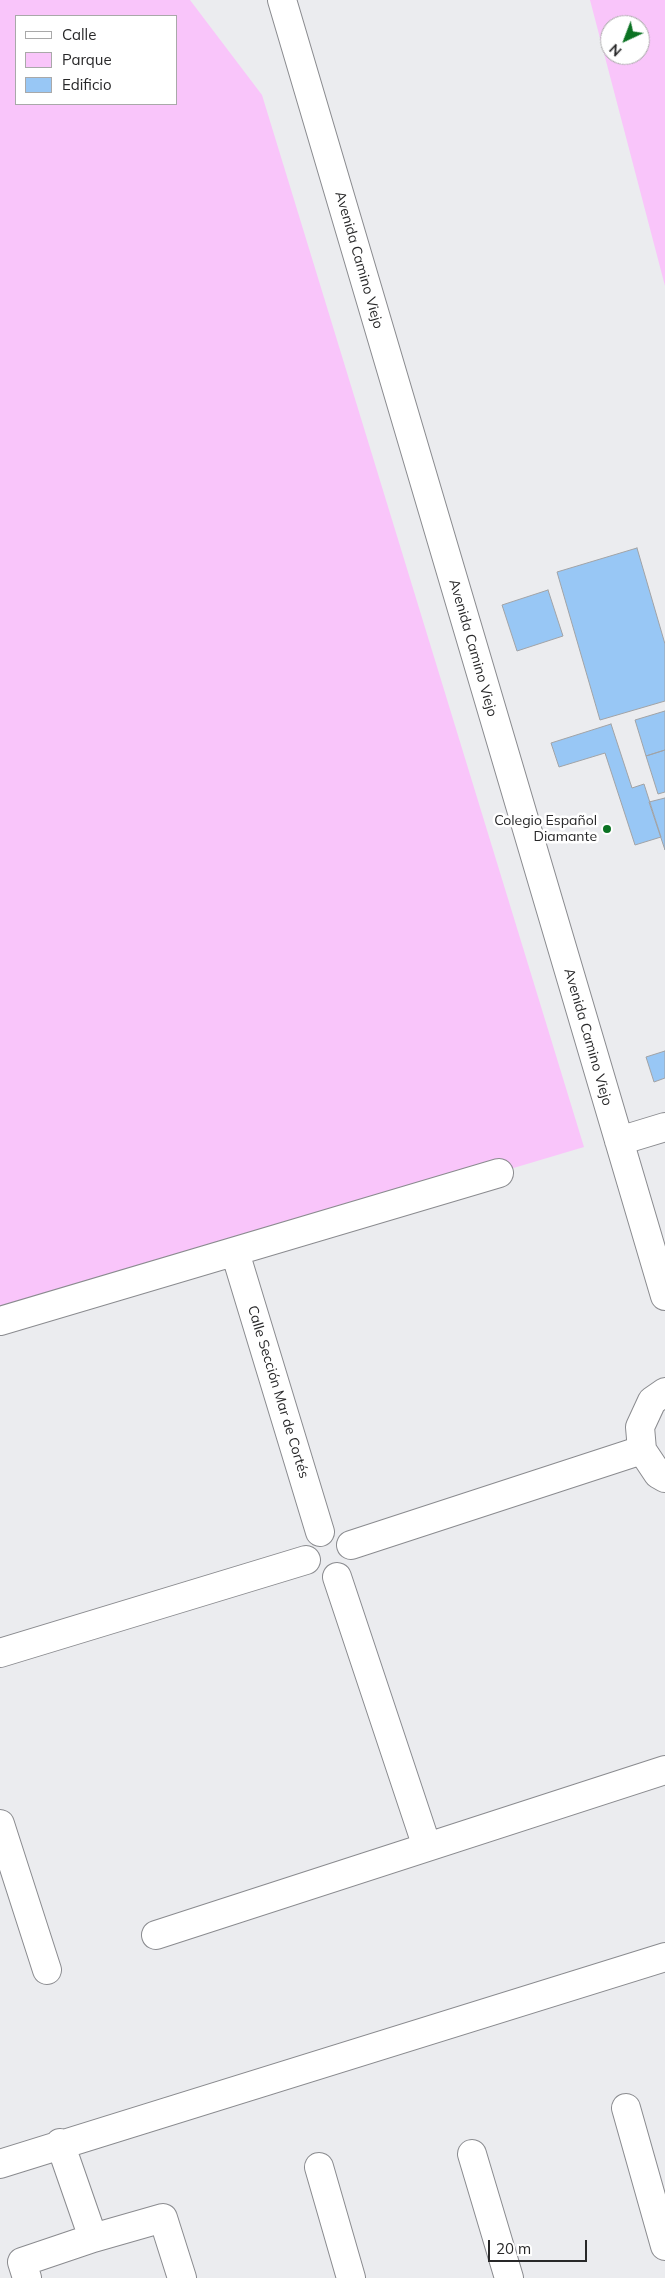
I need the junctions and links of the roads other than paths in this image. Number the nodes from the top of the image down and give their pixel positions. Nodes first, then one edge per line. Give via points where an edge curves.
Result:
1 (282, 0) edge
2 (665, 1127) edge
3 (619, 1141) junction
4 (499, 1173) dead end
5 (235, 1252) junction
6 (665, 1296) edge
7 (0, 1322) edge
8 (665, 1392) edge
9 (642, 1450) junction
10 (665, 1478) edge
11 (320, 1532) junction
12 (351, 1545) junction
13 (306, 1560) junction
14 (337, 1577) junction
15 (0, 1652) edge
16 (665, 1770) edge
17 (0, 1824) edge
18 (427, 1847) junction
19 (156, 1935) dead end
20 (665, 1957) edge
21 (47, 1970) dead end
22 (626, 2108) dead end
23 (60, 2143) junction
24 (472, 2154) dead end
25 (0, 2164) edge
26 (319, 2168) dead end
27 (93, 2238) junction
28 (665, 2246) edge
29 (24, 2270) edge
30 (182, 2278) edge
31 (351, 2278) edge
32 (509, 2278) edge

1 - 3 street, Avenida Camino Viejo
2 - 3 street
3 - 6 street, Avenida Camino Viejo
4 - 5 street
5 - 7 street
5 - 11 street, Calle Sección Mar de Cortés
8 - 9 street via 652,1401 640,1427
9 - 10 street via 658,1474
9 - 12 street
11 - 12 street via 333,1529
11 - 13 street via 310,1540
12 - 14 street via 352,1558
13 - 14 street via 313,1571 325,1577
13 - 15 street
14 - 18 street
16 - 18 street
17 - 21 street
18 - 19 street
20 - 23 street
22 - 28 street
23 - 25 street
23 - 27 street
24 - 32 street
26 - 31 street
27 - 29 street
27 - 30 street via 163,2218

